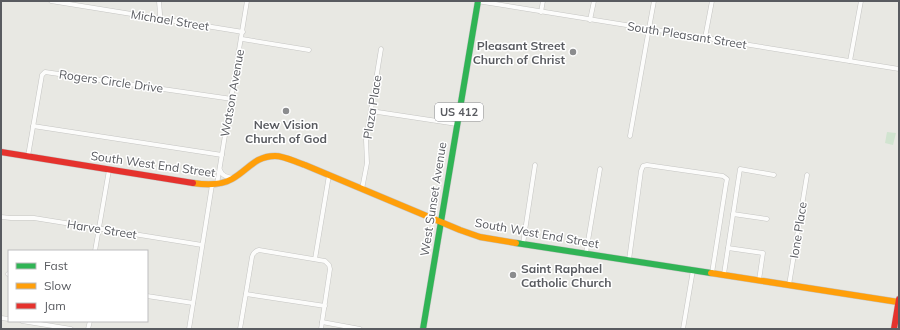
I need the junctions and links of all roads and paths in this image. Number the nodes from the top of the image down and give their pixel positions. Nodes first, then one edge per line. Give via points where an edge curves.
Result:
1 (51, 1) edge
2 (159, 1) edge
3 (248, 1) edge
4 (477, 1) edge
5 (543, 1) edge
6 (594, 1) edge
7 (654, 1) edge
8 (712, 1) edge
9 (861, 1) edge
10 (541, 12) junction
11 (160, 19) junction
12 (590, 20) junction
13 (649, 29) junction
14 (243, 32) junction
15 (705, 38) junction
16 (242, 39) junction
17 (381, 49) dead end
18 (309, 50) dead end
19 (850, 61) junction
20 (899, 68) edge
21 (232, 99) junction
22 (371, 111) junction
23 (457, 124) junction
24 (33, 126) junction
25 (630, 136) dead end
26 (1, 152) edge
27 (222, 155) junction
28 (28, 156) junction
29 (535, 165) dead end
30 (220, 167) junction
31 (600, 169) dead end
32 (109, 170) junction
33 (807, 174) dead end
34 (329, 175) junction
35 (774, 175) dead end
36 (233, 178) junction
37 (214, 185) junction
38 (362, 189) junction
39 (733, 214) junction
40 (1, 217) edge
41 (768, 219) dead end
42 (441, 223) junction
43 (99, 229) junction
44 (523, 244) junction
45 (202, 245) junction
46 (728, 248) junction
47 (95, 250) edge
48 (586, 253) junction
49 (315, 259) junction
50 (628, 260) junction
51 (694, 270) junction
52 (712, 272) junction
53 (724, 274) junction
54 (759, 280) junction
55 (789, 285) junction
56 (246, 294) junction
57 (148, 296) edge
58 (899, 301) edge
59 (193, 303) junction
60 (325, 306) junction
61 (28, 322) edge
62 (322, 322) junction
63 (71, 329) edge
64 (189, 329) edge
65 (240, 329) edge
66 (321, 329) edge
67 (360, 329) edge
68 (423, 329) edge
69 (683, 329) edge
70 (689, 329) edge
71 (894, 329) edge

1 - 11 street, Michael Street
2 - 11 street
3 - 14 street, Watson Avenue
4 - 10 street, South Pleasant Street
4 - 23 main road, West Sunset Avenue / US 412
5 - 10 street
6 - 12 street
7 - 13 street
8 - 15 street
9 - 19 street
10 - 12 street, South Pleasant Street
11 - 14 street, Michael Street
12 - 13 street, South Pleasant Street
13 - 15 street, South Pleasant Street
13 - 25 street
14 - 16 street, Watson Avenue
15 - 19 street, South Pleasant Street
16 - 18 street
16 - 21 street, Watson Avenue
17 - 22 street, Plaza Place
19 - 20 street, South Pleasant Street
21 - 24 street, Rogers Circle Drive via 45,72 42,75
21 - 27 street, Watson Avenue
22 - 23 street
22 - 38 street, Plaza Place
23 - 42 main road, West Sunset Avenue / US 412
24 - 27 street
24 - 28 street, Rogers Circle Drive
26 - 28 main road, South West End Street
27 - 30 street, Watson Avenue
28 - 32 main road, South West End Street
29 - 44 street
30 - 36 street via 222,175
30 - 37 street, Watson Avenue
31 - 48 street
32 - 37 main road, South West End Street
32 - 43 street
33 - 55 street, Ione Place
34 - 36 main road, South West End Street via 289,159 269,156 254,162
34 - 38 main road, South West End Street
34 - 49 street
35 - 39 street via 740,169
36 - 37 main road, South West End Street
37 - 45 street, Watson Avenue
38 - 42 main road, South West End Street
39 - 41 street
39 - 46 street
40 - 43 street, Harve Street via 34,218
42 - 44 main road, South West End Street via 480,236
42 - 68 main road, West Sunset Avenue / US 412
43 - 45 street, Harve Street
43 - 47 street
44 - 48 main road, South West End Street
45 - 59 street, Watson Avenue
46 - 53 street
46 - 54 street via 763,253
48 - 50 main road, South West End Street
49 - 56 street via 256,251 252,257
49 - 60 street via 327,262 330,266
50 - 51 main road, South West End Street
50 - 52 street via 641,171 643,166 647,165 723,176 726,180
51 - 52 main road, South West End Street
51 - 69 street
52 - 53 main road, South West End Street
53 - 54 main road, South West End Street
54 - 55 main road, South West End Street
55 - 58 main road, South West End Street
56 - 60 street
56 - 65 street
57 - 59 street
58 - 71 main road
59 - 64 street, Watson Avenue
60 - 62 street
61 - 63 street
62 - 66 street
62 - 67 street
69 - 70 street

